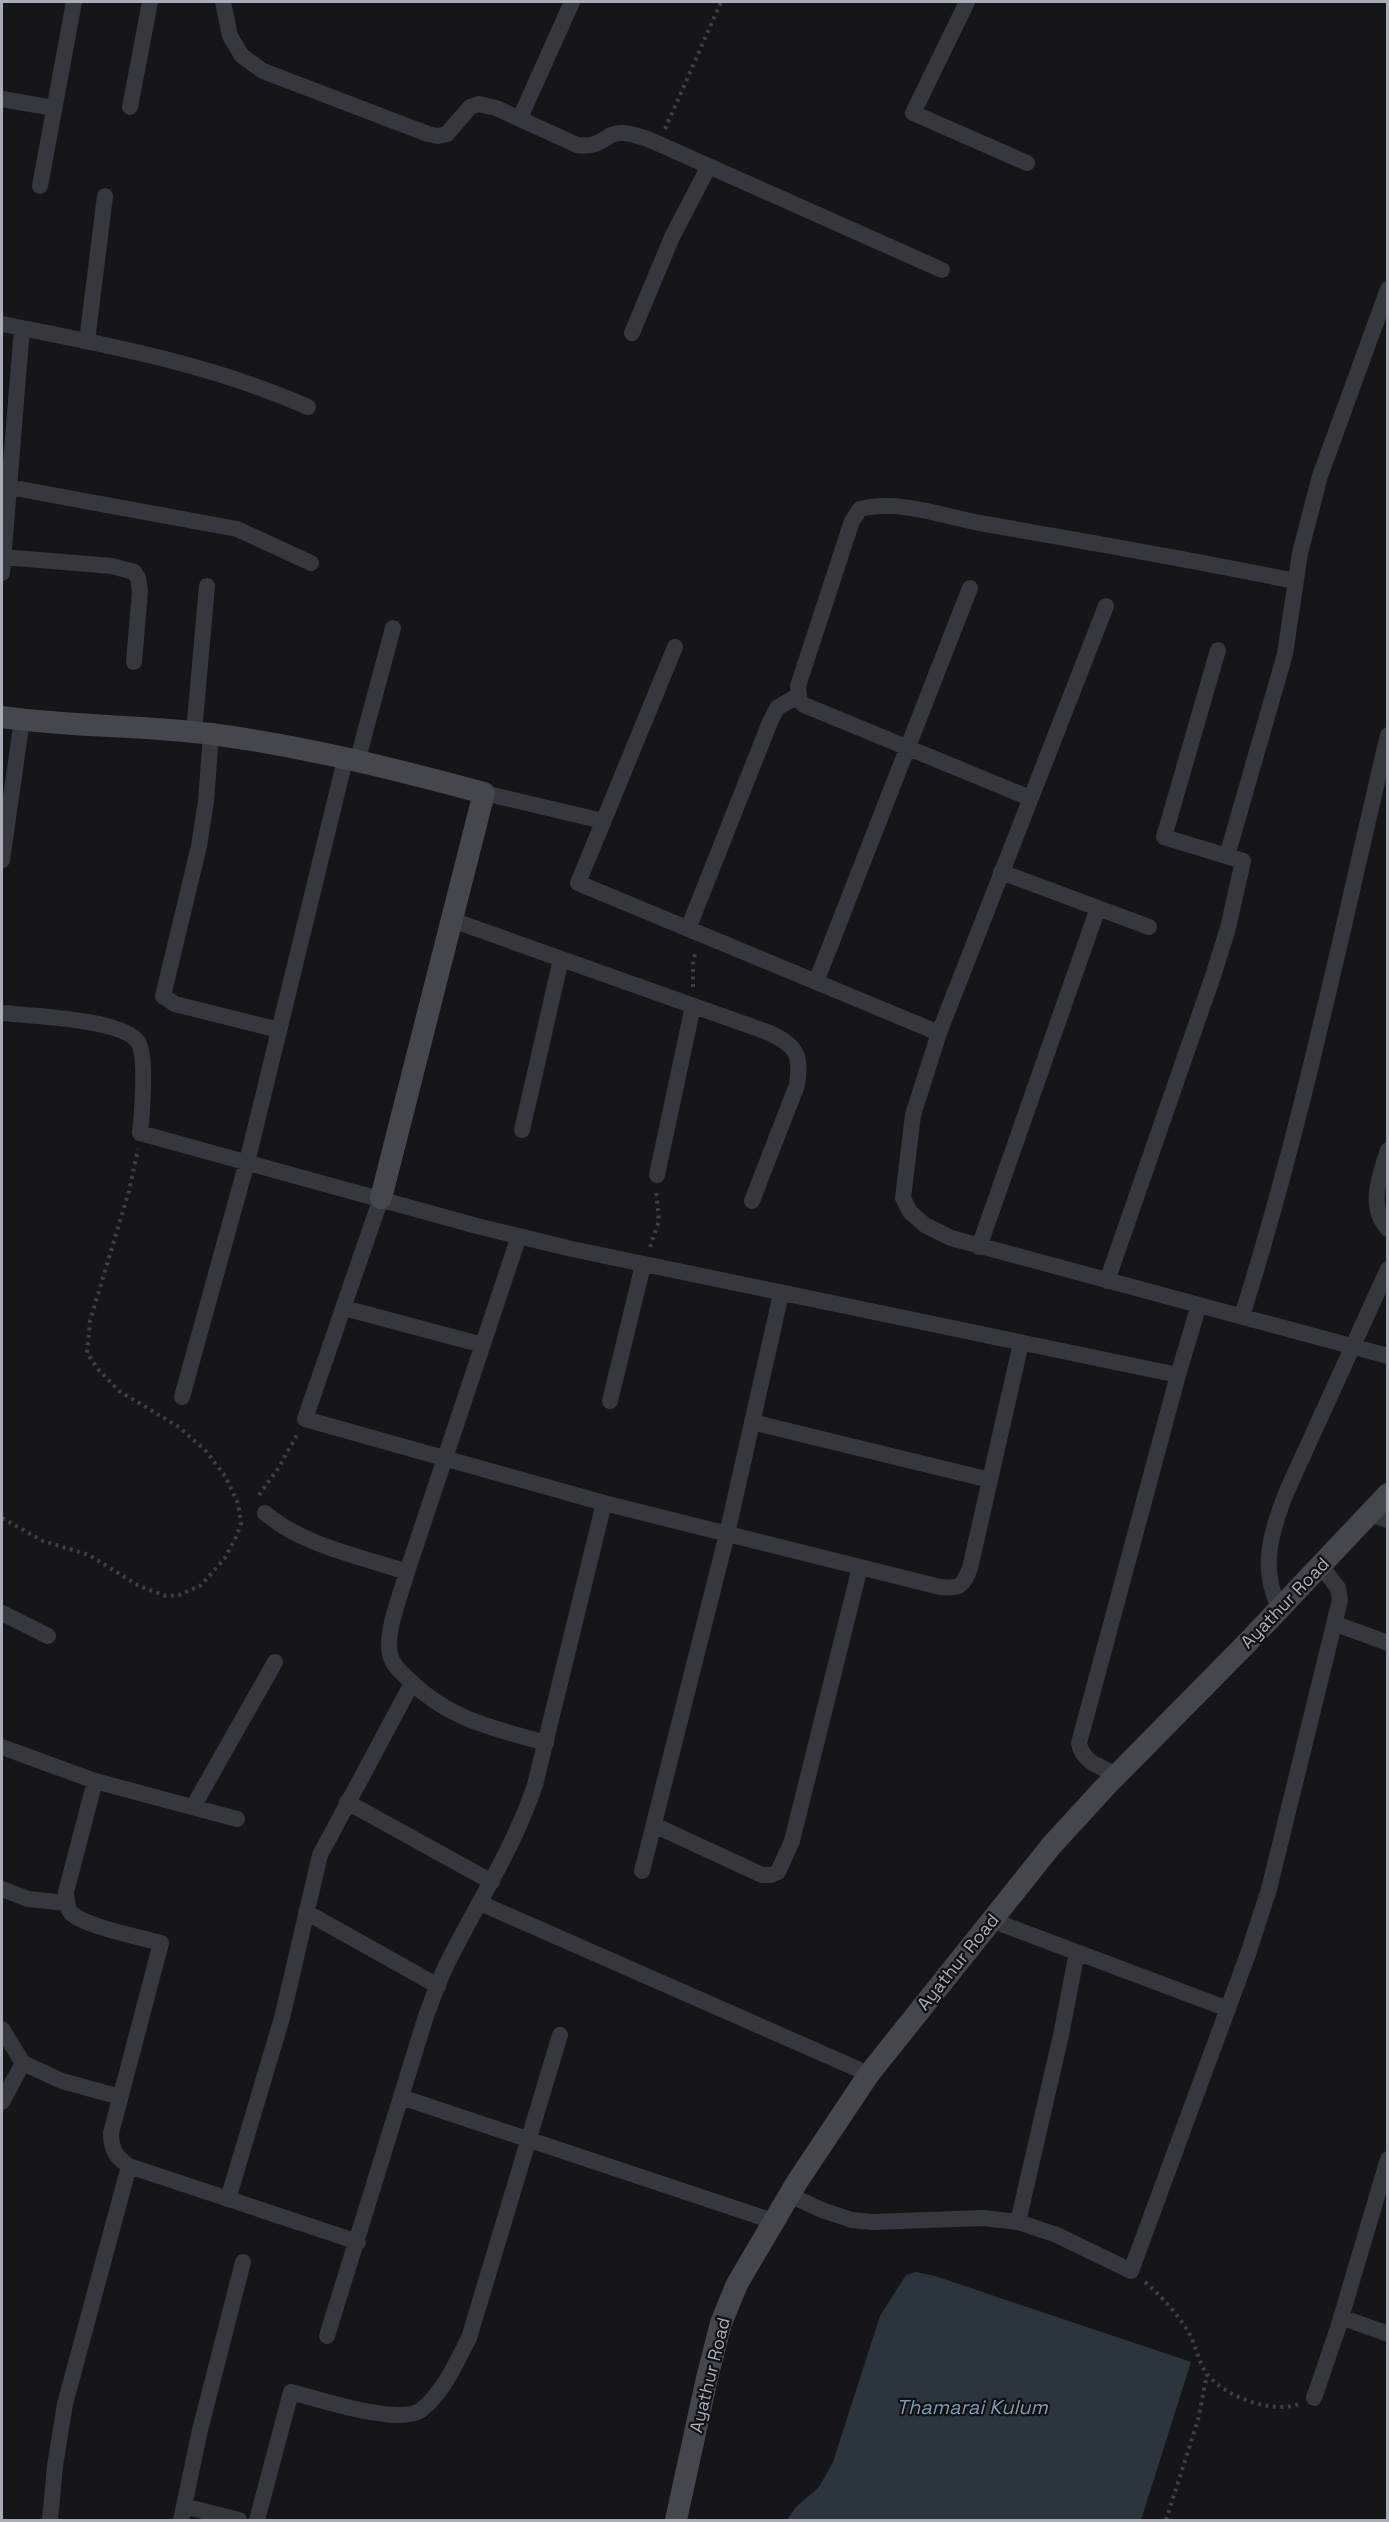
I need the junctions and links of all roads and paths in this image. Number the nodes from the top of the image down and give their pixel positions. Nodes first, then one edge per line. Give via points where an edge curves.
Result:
1 (74, 2) edge
2 (150, 2) edge
3 (223, 2) edge
4 (572, 2) edge
5 (721, 2) edge
6 (967, 2) edge
7 (2, 99) edge
8 (130, 107) dead end
9 (54, 108) junction
10 (520, 118) junction
11 (659, 144) junction
12 (1027, 163) dead end
13 (709, 165) junction
14 (40, 186) dead end
15 (105, 196) dead end
16 (942, 270) dead end
17 (1388, 289) edge
18 (2, 324) edge
19 (22, 328) junction
20 (632, 333) dead end
21 (87, 341) junction
22 (308, 407) dead end
23 (9, 487) junction
24 (2, 562) edge
25 (311, 563) dead end
26 (1295, 581) junction
27 (207, 586) dead end
28 (970, 588) dead end
29 (1106, 606) dead end
30 (393, 628) dead end
31 (675, 647) dead end
32 (1218, 650) dead end
33 (134, 662) dead end
34 (799, 695) junction
35 (12, 718) edge
36 (203, 733) junction
37 (1388, 735) edge
38 (908, 748) junction
39 (351, 761) junction
40 (484, 793) junction
41 (1030, 798) junction
42 (603, 821) junction
43 (1227, 856) junction
44 (2, 860) edge
45 (1001, 872) junction
46 (1098, 908) junction
47 (452, 920) junction
48 (1149, 927) dead end
49 (695, 932) junction
50 (561, 959) junction
51 (816, 982) junction
52 (693, 1006) junction
53 (2, 1013) edge
54 (279, 1030) junction
55 (939, 1033) junction
56 (522, 1130) dead end
57 (140, 1133) junction
58 (1388, 1150) edge
59 (247, 1162) junction
60 (657, 1175) joint
61 (381, 1198) junction
62 (752, 1201) dead end
63 (1388, 1229) edge
64 (519, 1236) junction
65 (979, 1247) junction
66 (643, 1265) junction
67 (1388, 1269) edge
68 (1107, 1281) junction
69 (782, 1294) junction
70 (1199, 1305) junction
71 (344, 1308) junction
72 (1242, 1316) junction
73 (1021, 1343) junction
74 (483, 1345) junction
75 (1353, 1346) junction
76 (1388, 1356) edge
77 (1178, 1375) junction
78 (182, 1397) dead end
79 (610, 1401) dead end
80 (305, 1419) junction
81 (752, 1422) junction
82 (445, 1457) junction
83 (990, 1480) junction
84 (1388, 1494) edge
85 (604, 1503) junction
86 (259, 1506) joint
87 (246, 1507) dead end
88 (239, 1514) junction
89 (1378, 1517) edge
90 (2, 1518) edge
91 (727, 1534) junction
92 (1321, 1566) junction
93 (860, 1567) junction
94 (407, 1572) junction
95 (1280, 1609) junction
96 (2, 1613) edge
97 (1336, 1624) junction
98 (48, 1636) dead end
99 (1388, 1643) edge
100 (275, 1662) dead end
101 (412, 1683) junction
102 (546, 1743) junction
103 (2, 1747) edge
104 (1118, 1775) junction
105 (95, 1780) junction
106 (346, 1802) junction
107 (194, 1808) junction
108 (237, 1819) dead end
109 (654, 1825) junction
110 (642, 1871) dead end
111 (492, 1882) junction
112 (2, 1889) edge
113 (67, 1903) junction
114 (480, 1903) junction
115 (306, 1912) junction
116 (991, 1920) junction
117 (1077, 1952) junction
118 (438, 1986) junction
119 (1228, 2009) junction
120 (2, 2030) edge
121 (560, 2035) dead end
122 (23, 2064) junction
123 (869, 2074) junction
124 (120, 2097) junction
125 (401, 2097) junction
126 (2, 2102) edge
127 (528, 2140) junction
128 (1388, 2159) edge
129 (129, 2166) junction
130 (789, 2195) junction
131 (228, 2199) junction
132 (773, 2221) junction
133 (1018, 2222) junction
134 (358, 2242) junction
135 (243, 2262) dead end
136 (1131, 2271) junction
137 (1341, 2317) junction
138 (1388, 2334) edge
139 (327, 2336) dead end
140 (1207, 2374) junction
141 (1314, 2398) joint
142 (182, 2513) edge
143 (50, 2520) edge
144 (239, 2520) edge
145 (258, 2520) edge
146 (676, 2520) edge
147 (1166, 2520) edge

1 - 9 street
2 - 8 street
3 - 10 street via 230,36 242,56 282,79 438,136 447,134 470,107 478,104
4 - 10 street
5 - 11 path
6 - 12 street via 913,112
7 - 9 street
9 - 14 street
10 - 11 street via 577,145 589,147 610,135 624,133
11 - 13 street
13 - 16 street
13 - 20 street via 672,237
15 - 21 street
17 - 26 street via 1320,476
18 - 19 street
19 - 21 street
19 - 23 street
21 - 22 street via 236,379
23 - 24 street
23 - 25 street via 237,530
24 - 33 street via 112,566 134,572 140,591
26 - 34 street via 877,505 860,509 852,521 798,686
26 - 43 street via 1285,654
27 - 36 street
28 - 38 street
29 - 41 street
30 - 39 street
31 - 42 street
32 - 43 street via 1164,837
34 - 38 street via 804,705
34 - 49 street via 777,708 770,722
35 - 36 street
35 - 44 street
36 - 39 street
36 - 54 street via 206,801 163,996 175,1004
37 - 72 street via 1295,1130
38 - 41 street
38 - 51 street
39 - 40 street
39 - 54 street
40 - 42 street
40 - 47 street
41 - 45 street
42 - 49 street via 578,883
43 - 68 street via 1243,861 1228,928
45 - 46 street
45 - 55 street
46 - 48 street
46 - 65 street
47 - 50 street
47 - 61 street
49 - 51 street
49 - 52 path
50 - 52 street
50 - 56 street
51 - 55 street
52 - 60 street
52 - 62 street via 770,1033 796,1050 800,1066 797,1085
53 - 57 street via 104,1024 131,1034 140,1044 143,1065
54 - 59 street
55 - 65 street via 913,1115 903,1198 910,1212 925,1225
57 - 59 street
57 - 88 path via 129,1191 90,1321 87,1353 119,1391 179,1427 205,1450 225,1476
58 - 63 street via 1376,1210
59 - 61 street
59 - 78 street
60 - 66 path via 659,1221
61 - 64 street
61 - 71 street
64 - 66 street
64 - 74 street
65 - 68 street
66 - 69 street
66 - 79 street
67 - 75 street
68 - 70 street
69 - 73 street
69 - 81 street
70 - 72 street
70 - 77 street
71 - 74 street
71 - 80 street
72 - 75 street
73 - 77 street
73 - 83 street
74 - 82 street
75 - 76 street
75 - 95 street via 1273,1526 1269,1574 1271,1592
77 - 104 street via 1079,1743 1086,1759
80 - 82 street
80 - 86 path
81 - 83 street
81 - 91 street
82 - 85 street
82 - 94 street
83 - 93 street via 964,1583 953,1588 940,1587
84 - 89 street, Ayathur Road
85 - 91 street
85 - 102 street
86 - 94 street via 298,1536
87 - 88 path
88 - 90 path via 237,1535 219,1565 200,1586 166,1596 139,1586 90,1555 43,1541
89 - 92 street, Ayathur Road
91 - 93 street
91 - 109 street
92 - 95 street, Ayathur Road
92 - 97 street via 1338,1588
93 - 109 street via 792,1840 778,1872 762,1875
94 - 101 street via 394,1617 390,1654 395,1666
95 - 104 street, Ayathur Road
96 - 98 street
97 - 99 street
97 - 119 street via 1269,1889
100 - 107 street
101 - 102 street via 458,1716
101 - 106 street
102 - 111 street via 523,1822
103 - 105 street
104 - 116 street, Ayathur Road via 1051,1846
105 - 107 street
105 - 113 street via 66,1892
106 - 111 street
106 - 115 street via 320,1855
107 - 108 street
109 - 110 street
111 - 114 street
112 - 113 street via 28,1899
113 - 124 street via 72,1913 84,1921 161,1943
114 - 118 street
114 - 123 street
115 - 118 street
115 - 131 street via 282,2018
116 - 117 street
116 - 123 street, Ayathur Road
117 - 119 street
117 - 133 street
118 - 125 street
119 - 136 street
120 - 122 street
121 - 127 street
122 - 124 street via 62,2081
122 - 126 street
123 - 130 street, Ayathur Road
124 - 129 street via 111,2147
125 - 127 street
125 - 134 street
127 - 132 street
127 - 145 street via 469,2338 450,2376 419,2412 392,2416 291,2392
128 - 137 street
129 - 131 street
129 - 143 street via 64,2404
130 - 132 street, Ayathur Road
130 - 133 street via 852,2220 983,2218
131 - 134 street
132 - 146 street, Ayathur Road via 736,2284 722,2324
133 - 136 street via 1057,2235
134 - 139 street
135 - 142 street
136 - 140 path via 1170,2307 1190,2335
137 - 138 street
137 - 141 street
140 - 141 path via 1231,2393 1257,2405 1290,2408
140 - 147 path via 1198,2420
142 - 144 street

